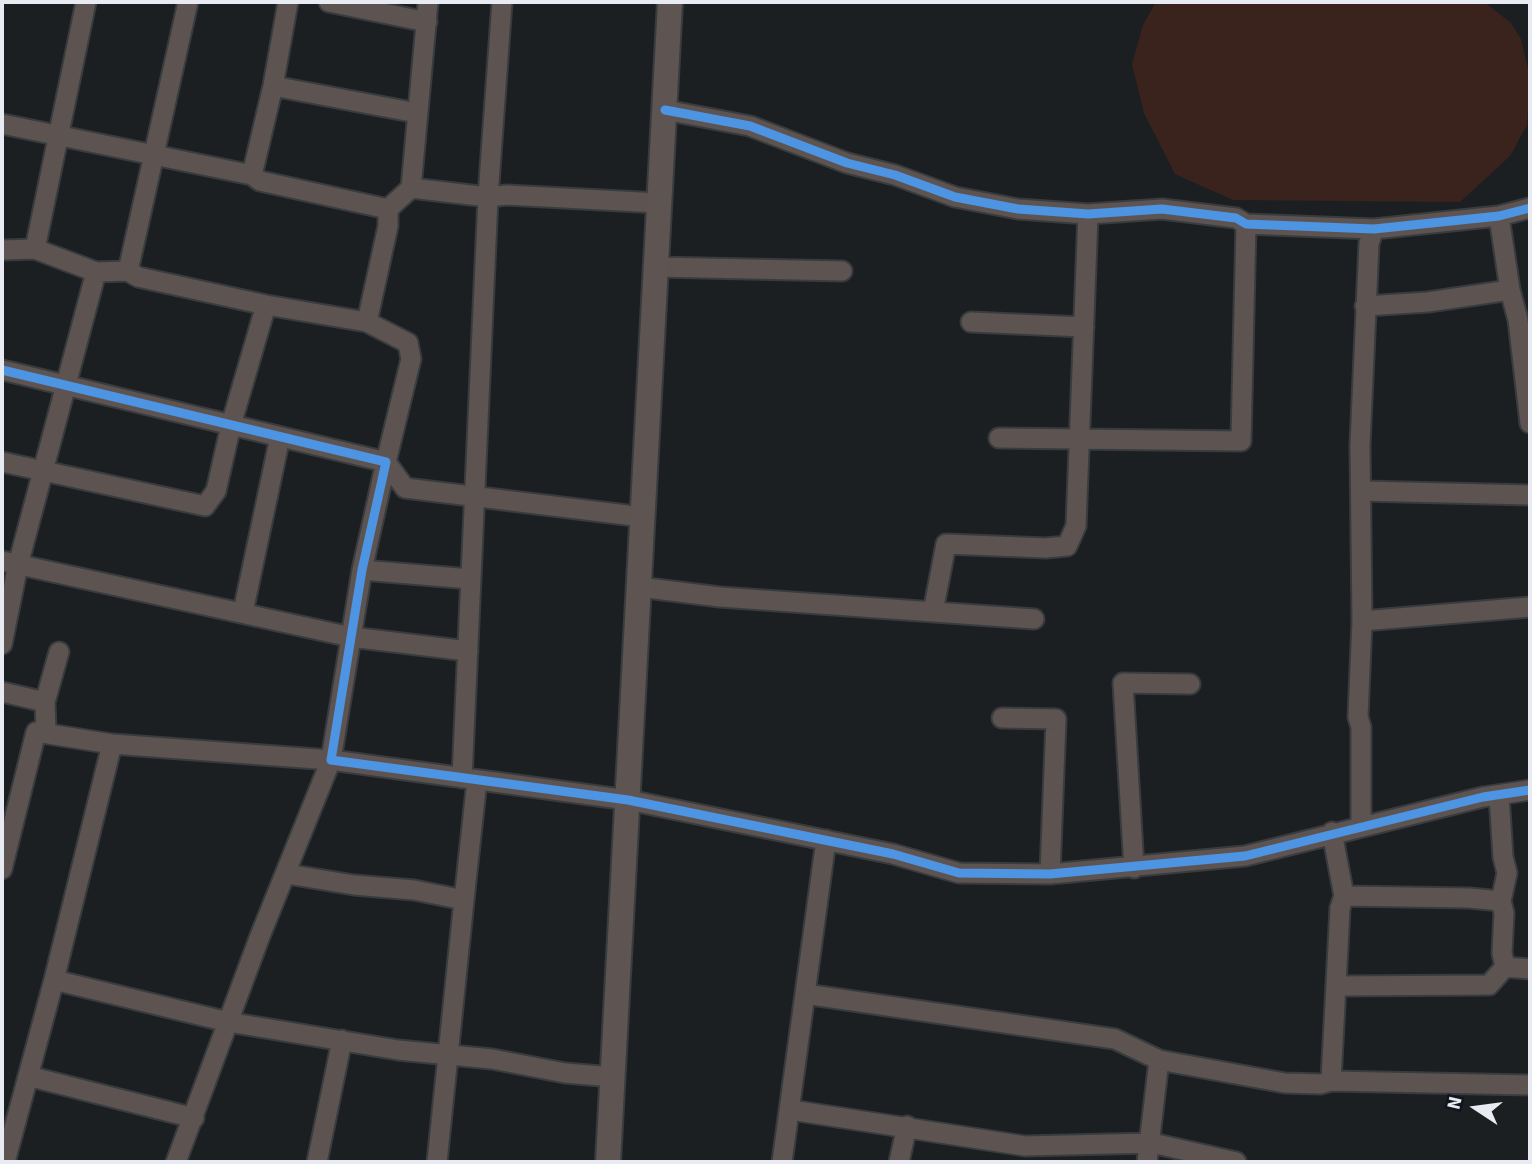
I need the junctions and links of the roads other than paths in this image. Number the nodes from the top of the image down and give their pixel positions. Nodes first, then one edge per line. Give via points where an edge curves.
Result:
1 (86, 2) edge
2 (188, 2) edge
3 (288, 2) edge
4 (329, 2) edge
5 (428, 2) edge
6 (502, 2) edge
7 (670, 2) edge
8 (427, 22) junction
9 (274, 86) junction
10 (664, 110) junction
11 (417, 113) junction
12 (2, 124) edge
13 (57, 136) junction
14 (152, 157) junction
15 (252, 175) junction
16 (411, 188) junction
17 (488, 197) junction
18 (659, 204) junction
19 (1530, 208) edge
20 (388, 209) junction
21 (1088, 214) junction
22 (1499, 216) junction
23 (1246, 224) junction
24 (1374, 229) junction
25 (35, 249) junction
26 (3, 254) edge
27 (656, 267) junction
28 (128, 271) junction
29 (842, 271) dead end
30 (96, 272) junction
31 (1510, 290) junction
32 (266, 305) junction
33 (1365, 306) junction
34 (1524, 318) edge
35 (367, 322) junction
36 (971, 322) dead end
37 (1084, 327) junction
38 (2, 370) edge
39 (65, 385) junction
40 (1530, 423) edge
41 (231, 425) junction
42 (280, 437) junction
43 (999, 438) dead end
44 (1078, 439) junction
45 (2, 462) edge
46 (386, 462) junction
47 (41, 472) junction
48 (1363, 491) junction
49 (1530, 495) edge
50 (475, 497) junction
51 (643, 517) junction
52 (10, 563) edge
53 (362, 570) junction
54 (470, 579) junction
55 (639, 587) junction
56 (1530, 607) edge
57 (243, 612) junction
58 (933, 612) junction
59 (1034, 619) dead end
60 (1362, 621) junction
61 (351, 637) junction
62 (2, 644) edge
63 (468, 651) junction
64 (59, 652) dead end
65 (1190, 684) dead end
66 (2, 692) edge
67 (45, 702) junction
68 (1002, 718) dead end
69 (46, 733) junction
70 (112, 744) junction
71 (331, 760) junction
72 (470, 779) junction
73 (1530, 790) edge
74 (1499, 795) junction
75 (628, 800) junction
76 (1361, 825) junction
77 (1332, 832) junction
78 (826, 840) junction
79 (1134, 868) junction
80 (2, 869) edge
81 (287, 874) junction
82 (1050, 874) junction
83 (1344, 896) junction
84 (464, 900) junction
85 (1501, 901) junction
86 (1505, 967) junction
87 (1530, 969) edge
88 (54, 980) junction
89 (1336, 986) junction
90 (805, 994) junction
91 (228, 1022) junction
92 (342, 1040) junction
93 (449, 1055) junction
94 (1159, 1060) junction
95 (28, 1076) junction
96 (613, 1077) junction
97 (1331, 1081) junction
98 (1530, 1085) edge
99 (791, 1111) junction
100 (194, 1118) junction
101 (907, 1126) junction
102 (1150, 1153) edge
103 (1023, 1154) edge
104 (5, 1162) edge
105 (176, 1162) edge
106 (317, 1162) edge
107 (437, 1162) edge
108 (608, 1162) edge
109 (782, 1162) edge
110 (899, 1162) edge
111 (1237, 1162) edge

1 - 13 street
2 - 14 street
3 - 9 street
4 - 8 street
5 - 8 street
6 - 17 street
7 - 10 main road
8 - 11 street
9 - 11 street
9 - 15 street
10 - 18 main road
10 - 21 street via 750,126 956,197 1018,209
11 - 16 street
12 - 13 street
13 - 14 street
13 - 25 street
14 - 15 street
14 - 28 street
15 - 20 street
16 - 17 street
16 - 20 street
17 - 18 street
17 - 50 street
18 - 27 main road
19 - 22 street
20 - 35 street
21 - 23 street via 1162,209 1236,218
21 - 37 street
22 - 24 street
22 - 31 street
23 - 24 street
23 - 44 street via 1241,441
24 - 33 street
25 - 26 street
25 - 30 street
27 - 29 street
27 - 51 main road
28 - 30 street
28 - 32 street
30 - 39 street
31 - 33 street
31 - 34 street
32 - 35 street
32 - 41 street
33 - 48 street
34 - 40 street
35 - 46 street via 408,343 411,359
36 - 37 street
37 - 44 street
38 - 39 street
39 - 41 street
39 - 47 street
41 - 42 street
41 - 47 street via 216,491 205,506
42 - 46 street
42 - 57 street
43 - 44 street
44 - 58 street via 1076,526 1067,546 946,544
45 - 47 street
46 - 50 street via 405,488
46 - 53 street
47 - 52 street
48 - 49 street
48 - 60 street
50 - 51 street
50 - 54 street
51 - 55 main road
52 - 57 street
52 - 62 street
53 - 54 street
53 - 61 street
54 - 63 street
55 - 58 street
55 - 75 main road
56 - 60 street
57 - 61 street
58 - 59 street
60 - 76 street via 1358,717 1362,727
61 - 63 street
61 - 71 street
63 - 72 street
64 - 67 street
65 - 79 street via 1123,683
66 - 67 street
67 - 69 street
68 - 82 street via 1056,719
69 - 70 street
69 - 80 street via 36,732
70 - 71 street
70 - 88 street
71 - 72 street
71 - 81 street
72 - 75 street
72 - 84 street
73 - 74 street
74 - 76 street
74 - 85 street via 1507,873
75 - 78 street
75 - 96 main road
76 - 77 street
77 - 79 street via 1245,856
77 - 83 street
78 - 82 street via 960,873
78 - 90 street
79 - 82 street
81 - 84 street
81 - 91 street
83 - 85 street
83 - 89 street
84 - 93 street
85 - 86 street
86 - 87 street
86 - 89 street via 1489,985
88 - 91 street
88 - 95 street
89 - 97 street
90 - 94 street via 1115,1039
90 - 99 street
91 - 92 street
91 - 100 street
92 - 93 street
92 - 106 street
93 - 96 street
93 - 107 street
94 - 97 street via 1285,1083
94 - 102 street
95 - 100 street
95 - 104 street
96 - 108 main road
97 - 98 street
99 - 101 street
99 - 109 street
100 - 105 street
101 - 103 street
101 - 110 street
102 - 103 street
102 - 111 street

